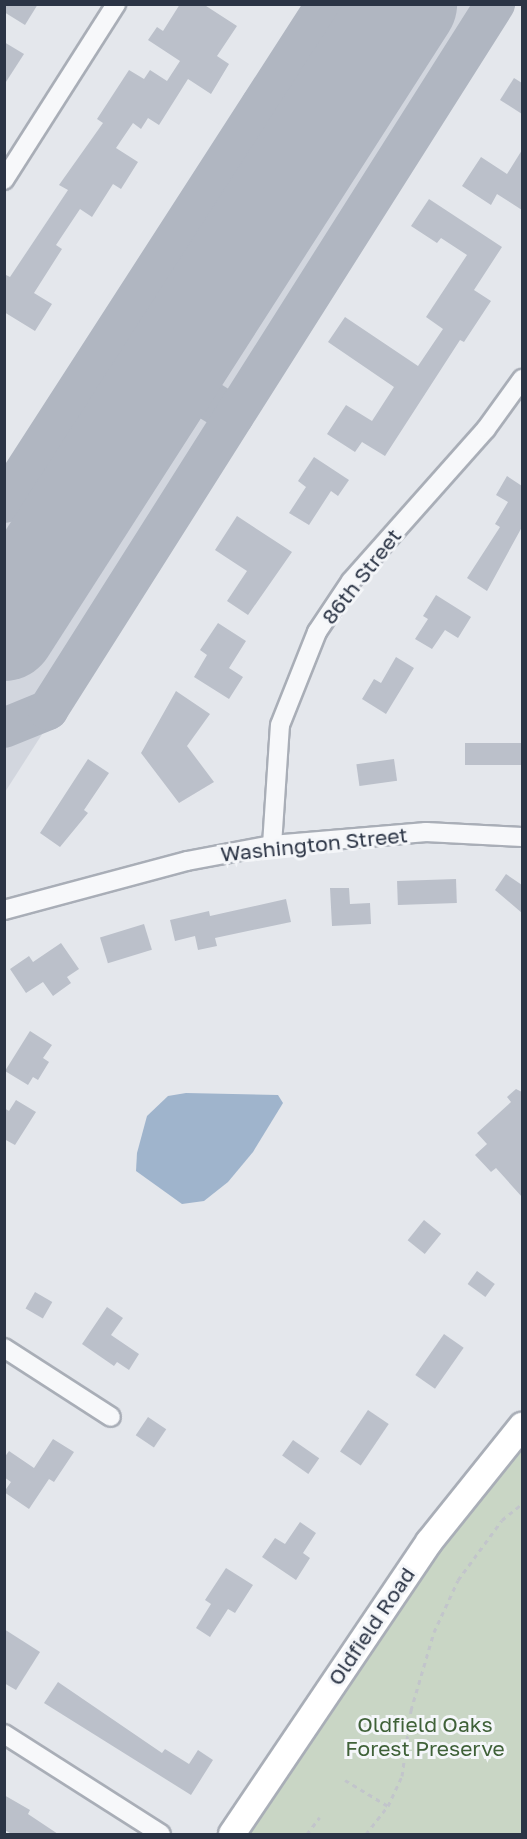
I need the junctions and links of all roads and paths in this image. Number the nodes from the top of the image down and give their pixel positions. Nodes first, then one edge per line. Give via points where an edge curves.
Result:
1 (116, 4) edge
2 (4, 180) edge
3 (522, 379) edge
4 (522, 837) edge
5 (272, 845) junction
6 (4, 910) edge
7 (4, 1348) edge
8 (111, 1417) dead end
9 (522, 1426) edge
10 (522, 1504) edge
11 (4, 1734) edge
12 (345, 1780) dead end
13 (388, 1806) junction
14 (320, 1817) dead end
15 (161, 1834) edge
16 (232, 1834) edge
17 (307, 1834) edge
18 (366, 1834) edge

1 - 2 street
3 - 5 street, 86th Street via 486,429 351,581 317,632 280,725
4 - 5 street, Washington Street via 426,832
5 - 6 street, Washington Street via 187,861
7 - 8 street
9 - 16 street, Oldfield Road via 429,1542
10 - 13 path via 502,1520 458,1580 434,1632 411,1710 402,1776
11 - 15 street
12 - 13 path
13 - 18 path
14 - 17 path

